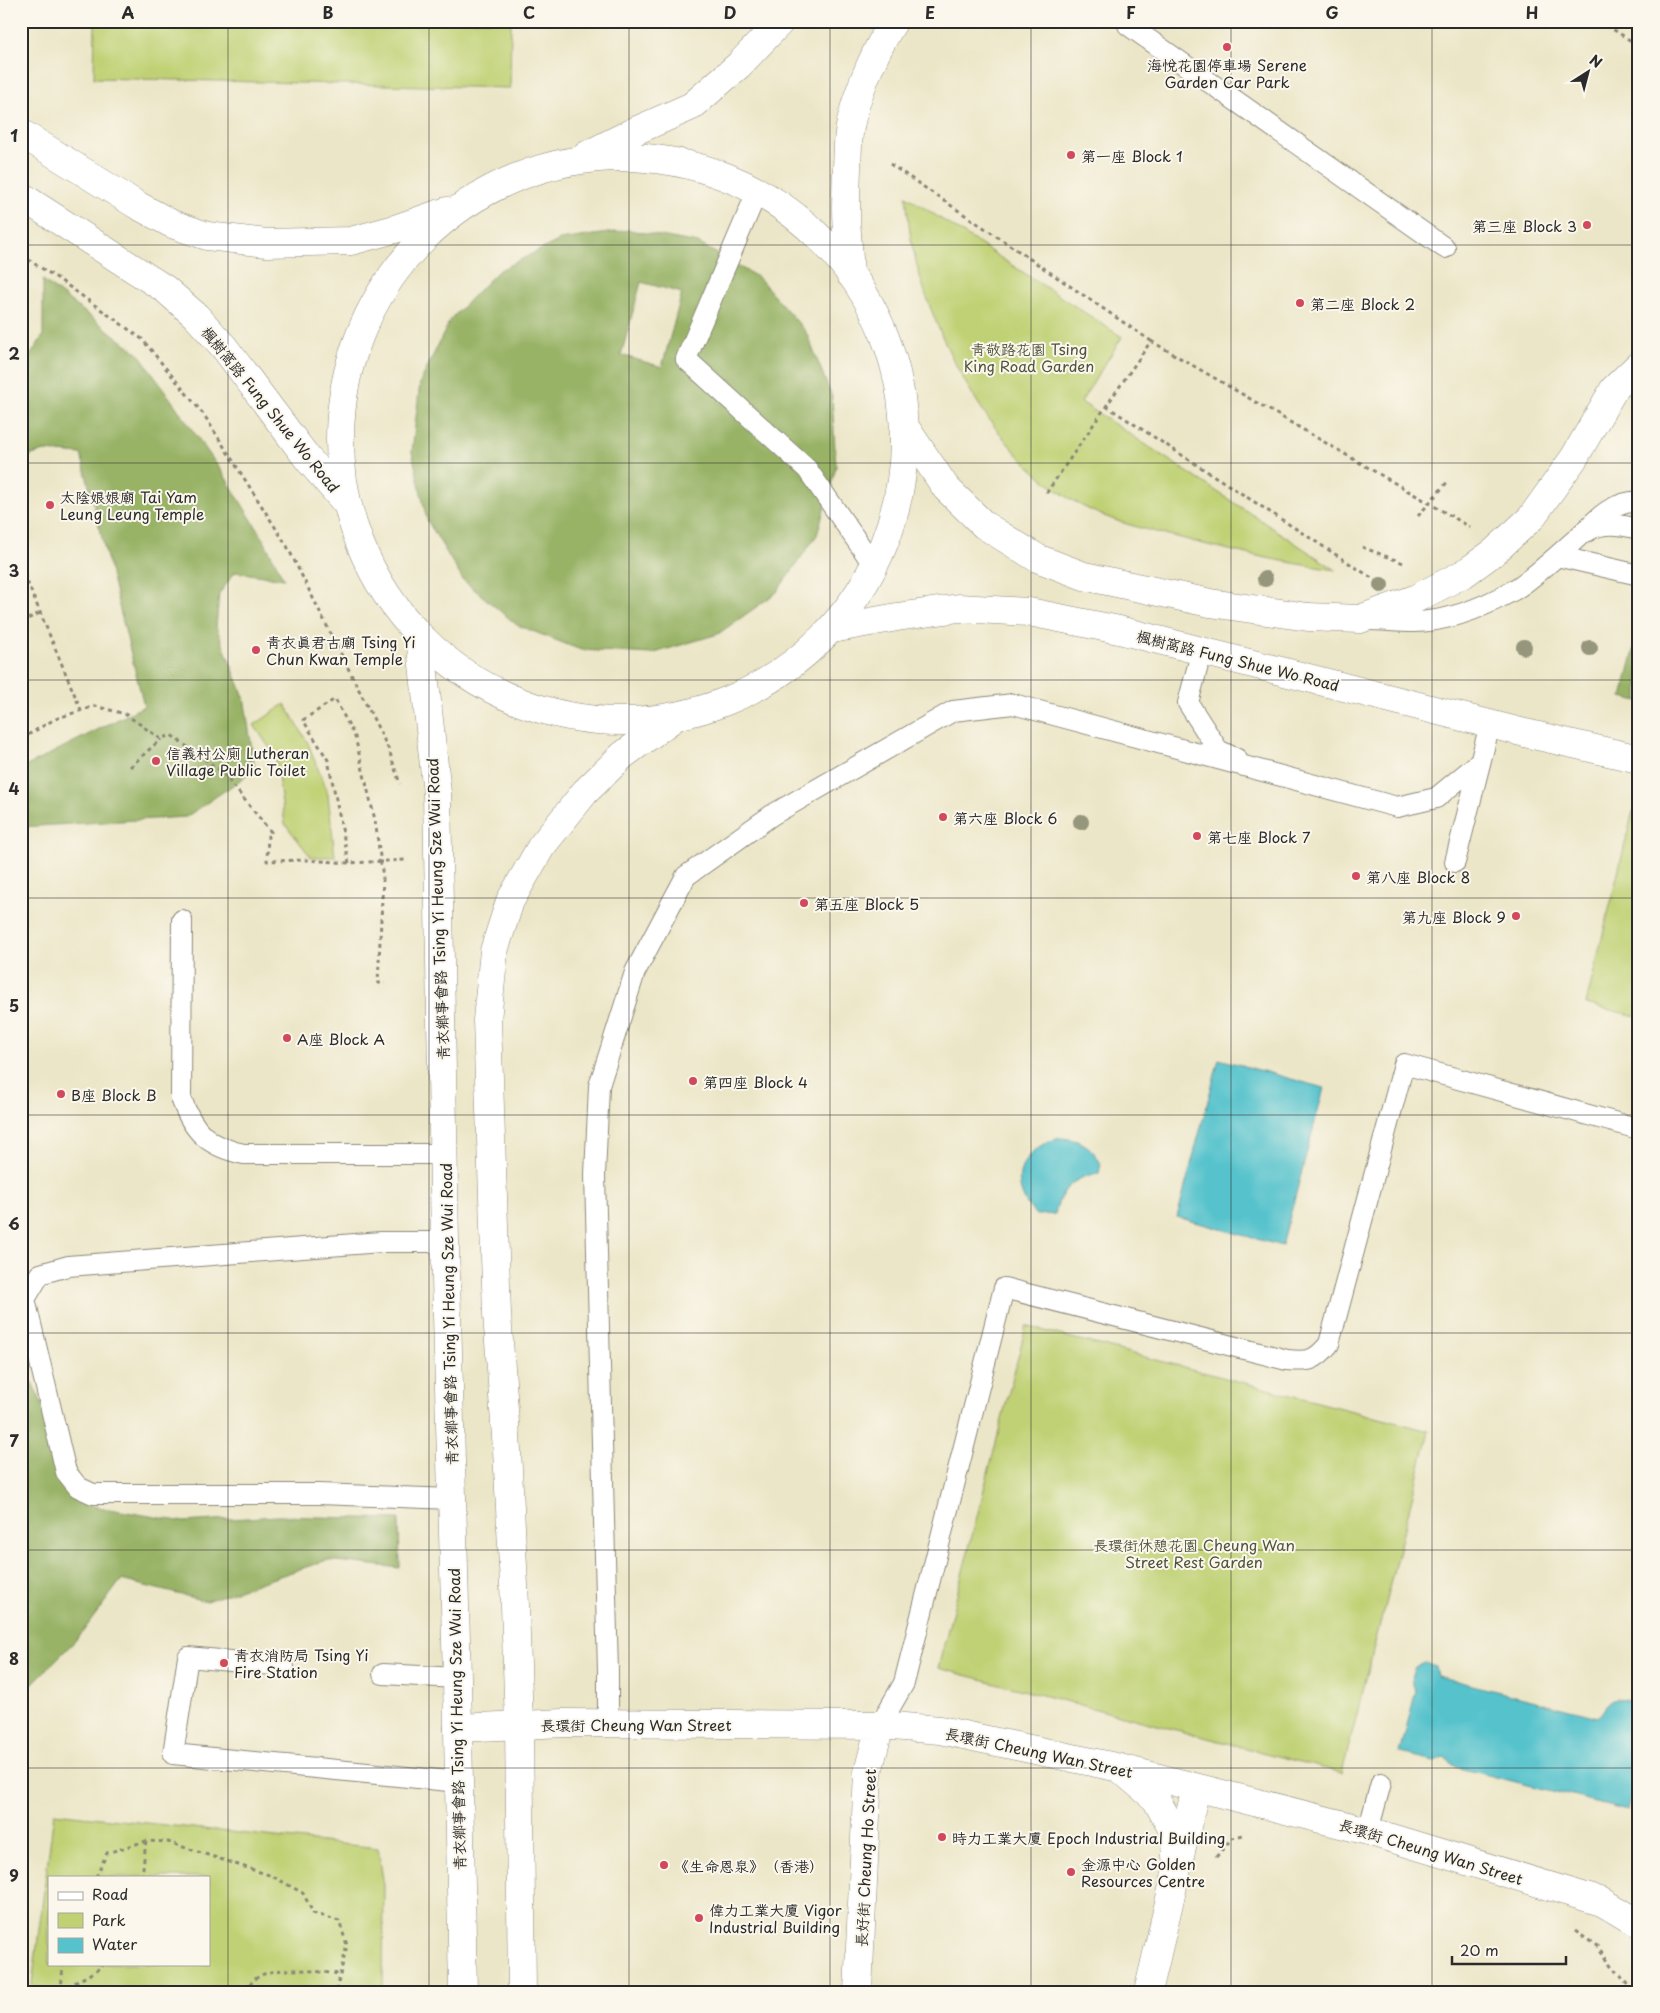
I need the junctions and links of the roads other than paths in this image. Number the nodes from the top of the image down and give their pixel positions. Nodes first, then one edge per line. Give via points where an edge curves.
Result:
1 (781, 21) edge
2 (894, 21) edge
3 (1127, 21) edge
4 (21, 133) edge
5 (576, 160) junction
6 (757, 192) junction
7 (21, 196) edge
8 (462, 205) junction
9 (1445, 248) dead end
10 (850, 274) junction
11 (1639, 365) edge
12 (905, 427) junction
13 (1639, 501) edge
14 (346, 503) junction
15 (1639, 529) edge
16 (1578, 538) junction
17 (1557, 556) junction
18 (875, 567) junction
19 (1639, 574) edge
20 (1360, 619) junction
21 (832, 629) junction
22 (420, 637) junction
23 (1202, 650) junction
24 (675, 717) junction
25 (1490, 724) junction
26 (1639, 759) edge
27 (1480, 762) junction
28 (1268, 774) junction
29 (1455, 862) dead end
30 (182, 920) dead end
31 (1639, 1129) edge
32 (444, 1154) junction
33 (445, 1242) junction
34 (452, 1499) junction
35 (284, 1666) dead end
36 (383, 1674) dead end
37 (457, 1678) junction
38 (608, 1723) junction
39 (519, 1725) junction
40 (880, 1725) junction
41 (458, 1728) junction
42 (1120, 1768) junction
43 (459, 1782) junction
44 (1381, 1783) dead end
45 (1196, 1788) junction
46 (1368, 1831) junction
47 (1176, 1868) junction
48 (1602, 1902) junction
49 (1639, 1913) edge
50 (1639, 1924) edge
51 (462, 1992) edge
52 (522, 1992) edge
53 (858, 1992) edge
54 (1148, 1992) edge

1 - 5 main road via 692,106
2 - 10 main road via 867,73 854,112 848,145 846,210
3 - 9 lane via 1128,25
4 - 8 main road via 137,205 172,224 207,236 267,244 351,241
5 - 6 main road via 638,157 700,168
5 - 8 main road via 517,177
6 - 10 main road via 808,228
6 - 18 lane via 686,359 807,469
7 - 14 main road, 楓樹窩路 Fung Shue Wo Road via 165,289 196,316
8 - 14 main road via 412,249 372,305 347,368 339,436
10 - 12 main road via 877,320 895,369
11 - 20 main road via 1614,389 1574,458 1531,518 1494,552 1465,573 1415,599
12 - 18 main road via 899,496
12 - 20 main road via 946,488 984,525 1037,558 1084,576 1210,603 1308,617
13 - 16 lane via 1624,502 1610,509 1596,518
14 - 22 main road via 362,552 387,596
15 - 16 lane via 1612,524 1594,527
16 - 17 lane
17 - 19 lane
17 - 20 lane via 1514,589 1458,616 1415,622
18 - 21 main road
21 - 23 main road, 楓樹窩路 Fung Shue Wo Road via 959,608 1029,612
21 - 24 main road via 787,670 733,700
22 - 24 main road via 474,680 538,709 605,721
22 - 32 main road, 青衣鄉事會路 Tsing Yi Heung Sze Wui Road via 437,792
23 - 25 main road, 楓樹窩路 Fung Shue Wo Road
23 - 28 lane via 1188,703 1218,750
24 - 39 main road via 623,755 584,792 541,848 510,900 494,951 486,1020 497,1314 507,1450
25 - 26 main road, 楓樹窩路 Fung Shue Wo Road
25 - 27 lane
27 - 28 lane via 1436,798 1397,807
27 - 29 lane
28 - 38 lane via 1013,704 953,711 772,815 686,876 636,972 599,1086 595,1175
30 - 32 lane via 181,1098 197,1130 227,1151 244,1154
31 - 40 lane via 1404,1064 1329,1344 1319,1356 1304,1362 1004,1288 904,1682
32 - 33 main road, 青衣鄉事會路 Tsing Yi Heung Sze Wui Road
33 - 34 main road, 青衣鄉事會路 Tsing Yi Heung Sze Wui Road
33 - 34 lane via 381,1242 68,1266 40,1274 25,1299 66,1472 78,1487 93,1494 319,1494
34 - 37 main road, 青衣鄉事會路 Tsing Yi Heung Sze Wui Road
35 - 43 lane via 188,1657 173,1754
36 - 37 lane
37 - 41 main road, 青衣鄉事會路 Tsing Yi Heung Sze Wui Road
38 - 39 main road, 長環街 Cheung Wan Street
38 - 40 main road, 長環街 Cheung Wan Street
39 - 41 main road, 長環街 Cheung Wan Street
39 - 52 main road
40 - 42 main road, 長環街 Cheung Wan Street via 940,1730
40 - 53 main road, 長好街 Cheung Ho Street via 868,1772
41 - 43 main road, 青衣鄉事會路 Tsing Yi Heung Sze Wui Road
42 - 45 main road, 長環街 Cheung Wan Street
42 - 47 main road via 1156,1799 1175,1834
43 - 51 main road, 青衣鄉事會路 Tsing Yi Heung Sze Wui Road
44 - 46 lane
45 - 46 main road, 長環街 Cheung Wan Street
45 - 47 main road
46 - 48 main road, 長環街 Cheung Wan Street
47 - 54 main road
48 - 49 lane
48 - 50 main road, 長環街 Cheung Wan Street

